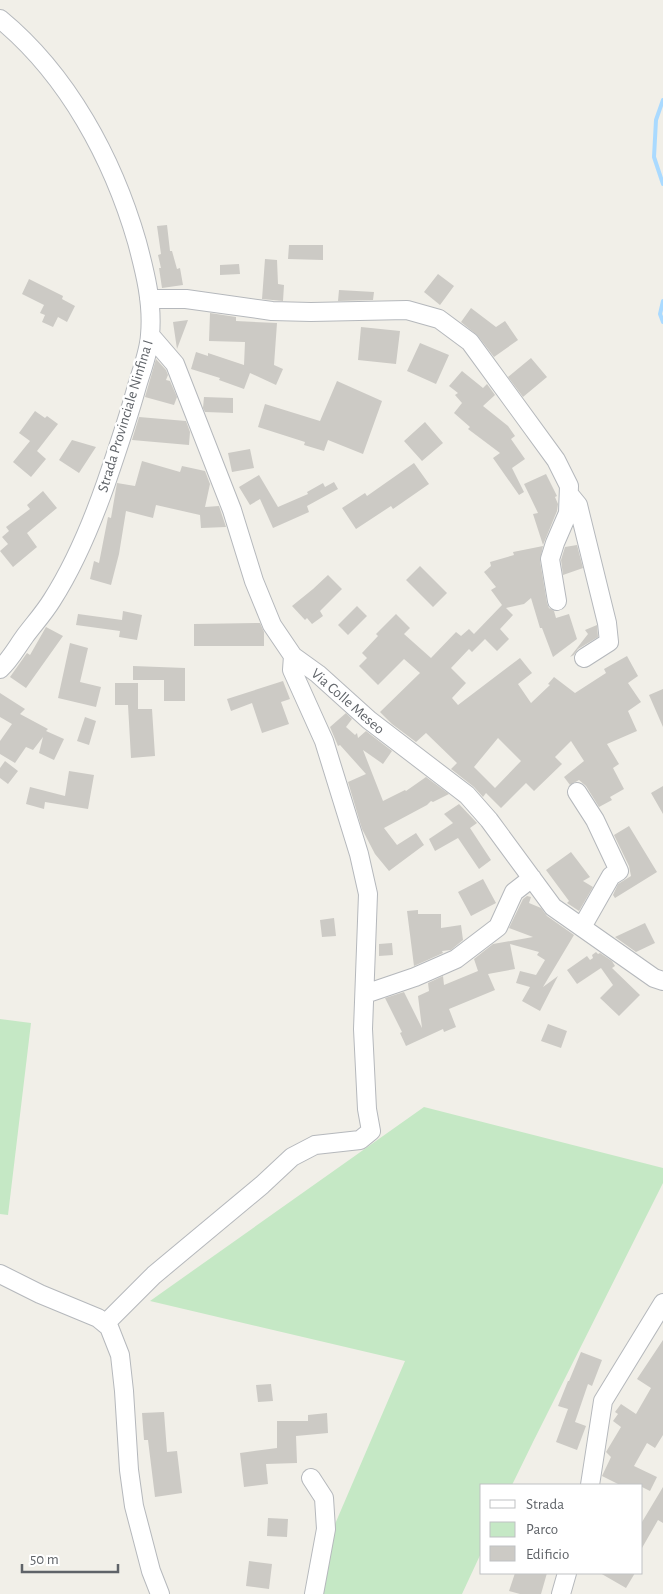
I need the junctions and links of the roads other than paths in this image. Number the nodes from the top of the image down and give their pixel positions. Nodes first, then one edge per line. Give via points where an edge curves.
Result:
1 (2, 18) edge
2 (150, 300) junction
3 (150, 335) junction
4 (568, 494) junction
5 (557, 601) dead end
6 (293, 656) junction
7 (584, 658) dead end
8 (0, 669) edge
9 (577, 792) dead end
10 (532, 878) junction
11 (582, 927) junction
12 (663, 981) edge
13 (365, 994) junction
14 (0, 1274) edge
15 (663, 1303) edge
16 (104, 1324) junction
17 (311, 1478) dead end
18 (590, 1484) edge
19 (567, 1574) edge
20 (160, 1594) edge
21 (314, 1594) edge
22 (561, 1594) edge

1 - 2 street, Strada Provinciale Ninfina I via 60,84 91,132 129,214
2 - 3 street, Strada Provinciale Ninfina I
2 - 4 street via 186,299 272,311 407,310 439,318 470,342 508,392 556,460 569,486
3 - 6 street, Via Colle Meseo via 175,364 229,501 254,581 272,625
3 - 8 street, Strada Provinciale Ninfina I via 126,423 82,543 52,600
4 - 5 street via 568,513 550,559
4 - 7 street via 578,505 609,642
6 - 10 street, Via Colle Meseo via 369,720 467,795
6 - 13 street via 292,670 324,741 368,894
9 - 11 street via 595,820 619,871 611,876
10 - 11 street, Via Colle Meseo via 553,907
10 - 13 street via 514,892 498,926 456,959
11 - 12 street, Via Colle Meseo
13 - 16 street via 363,1029 371,1131 360,1140 315,1145 292,1157 154,1275
14 - 16 street via 98,1318
15 - 18 street via 603,1402
16 - 20 street via 120,1355 134,1506 150,1571
17 - 21 street via 324,1498 326,1529
19 - 22 street

